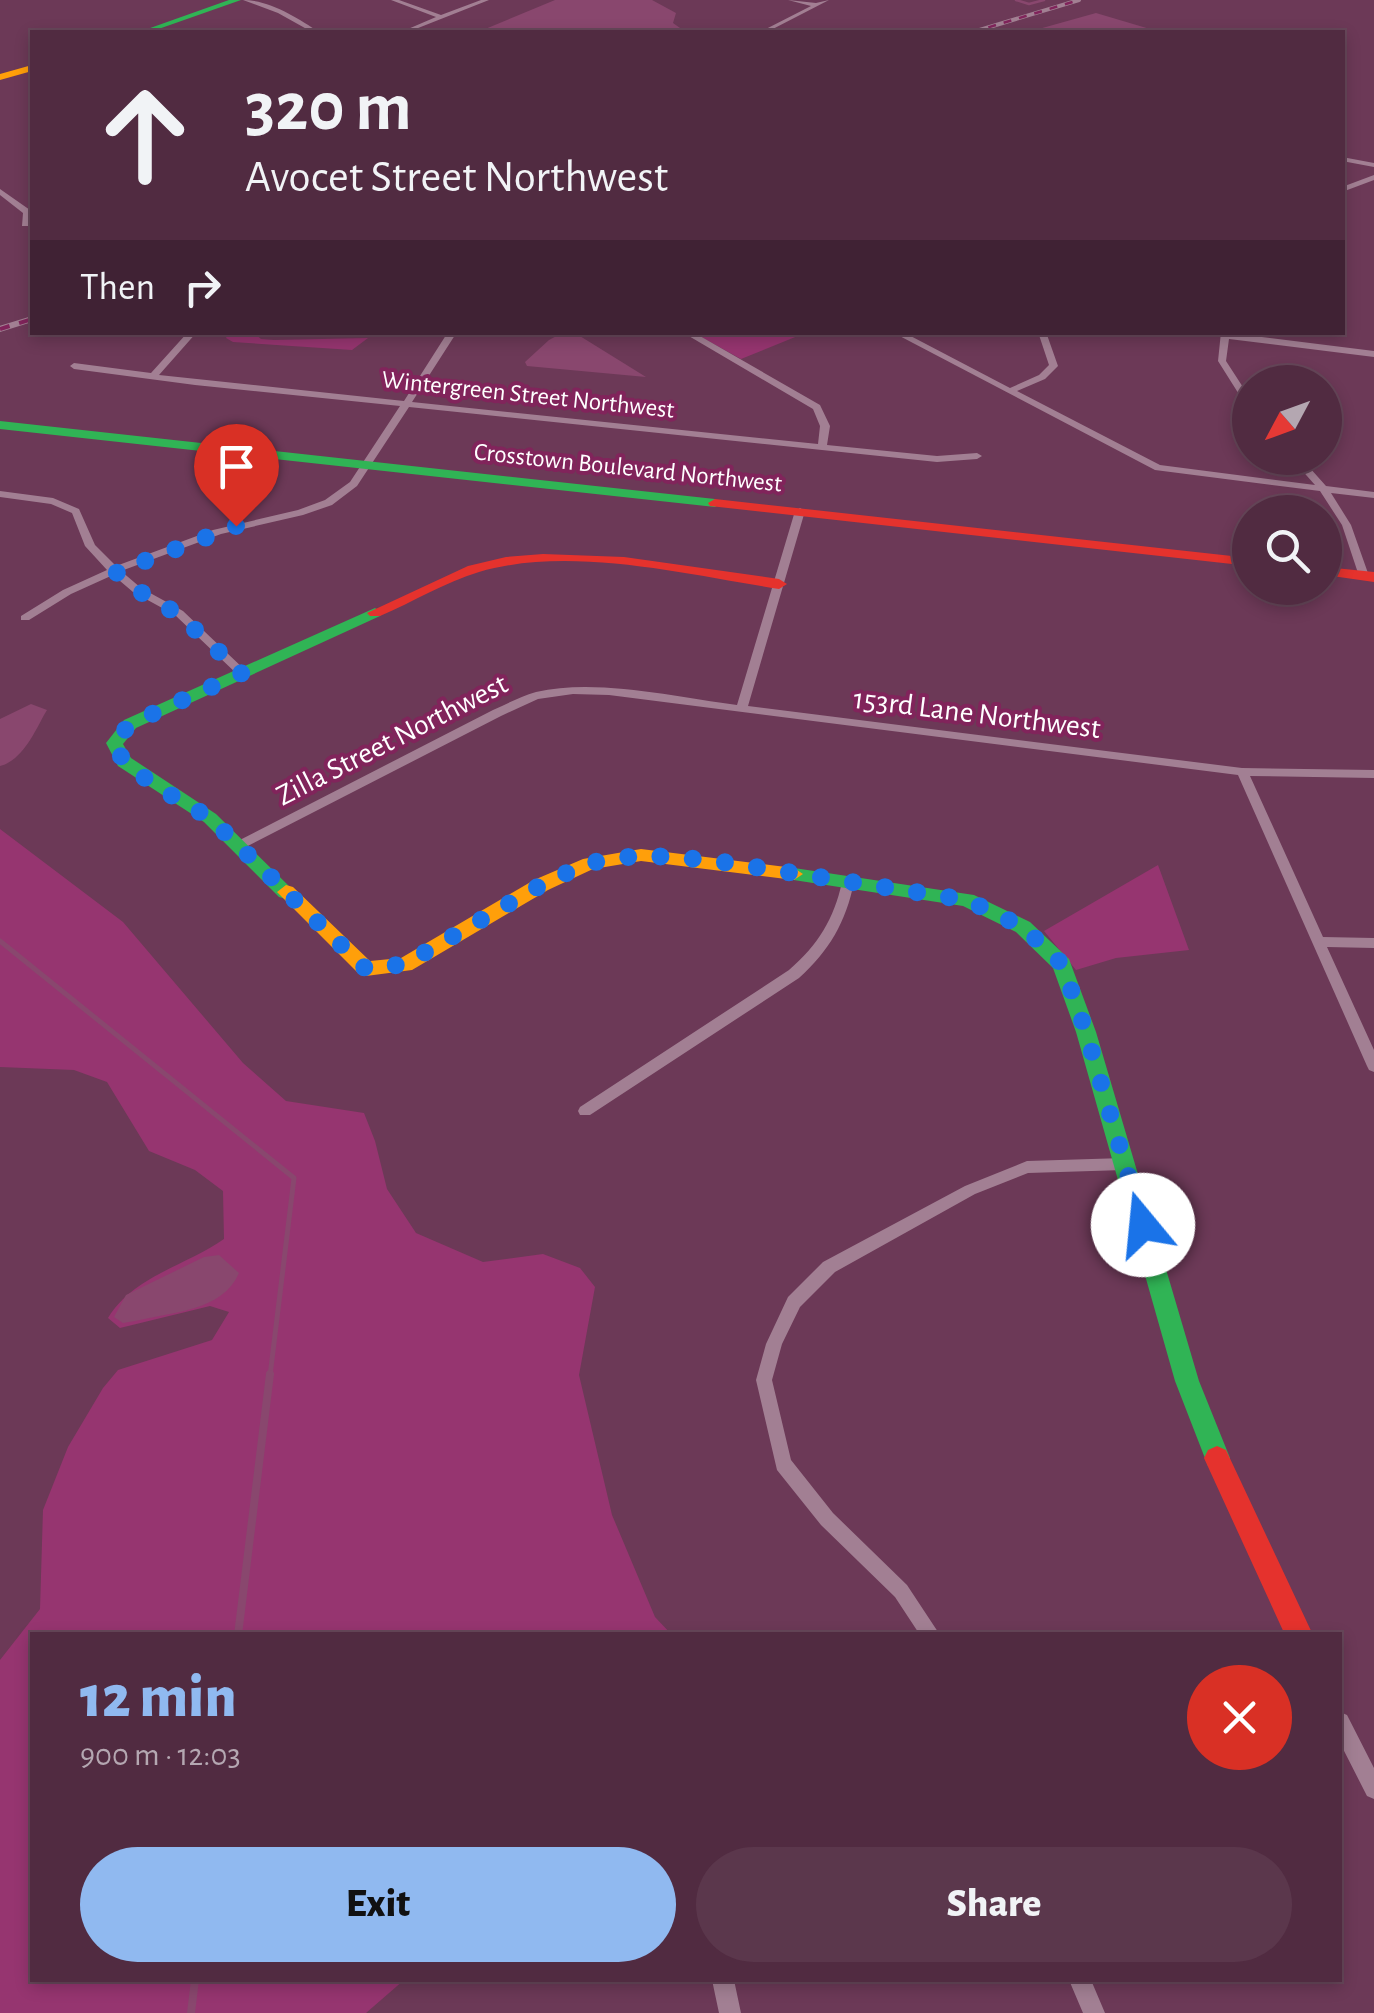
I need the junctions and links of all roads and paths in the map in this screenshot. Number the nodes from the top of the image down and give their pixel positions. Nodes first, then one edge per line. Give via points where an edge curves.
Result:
1 (236, 0) edge
2 (246, 0) edge
3 (394, 0) edge
4 (486, 0) edge
5 (790, 0) edge
6 (826, 0) edge
7 (817, 5) junction
8 (441, 18) junction
9 (149, 30) edge
10 (312, 30) edge
11 (409, 30) edge
12 (767, 30) edge
13 (30, 69) edge
14 (0, 77) edge
15 (1345, 160) edge
16 (1374, 165) edge
17 (1374, 176) edge
18 (1345, 189) edge
19 (0, 191) edge
20 (25, 224) dead end
21 (190, 335) edge
22 (452, 335) edge
23 (691, 335) edge
24 (902, 335) edge
25 (1043, 335) edge
26 (1225, 335) edge
27 (1232, 335) edge
28 (1374, 354) edge
29 (74, 366) dead end
30 (152, 376) junction
31 (1232, 377) edge
32 (1013, 390) junction
33 (405, 402) junction
34 (0, 425) edge
35 (822, 446) junction
36 (976, 456) dead end
37 (366, 466) junction
38 (1312, 475) edge
39 (1327, 490) junction
40 (0, 494) edge
41 (1374, 496) edge
42 (800, 511) junction
43 (1232, 560) edge
44 (116, 572) junction
45 (1342, 573) edge
46 (1369, 576) edge
47 (778, 584) junction
48 (26, 618) dead end
49 (242, 673) junction
50 (574, 691) joint
51 (742, 708) junction
52 (1242, 772) junction
53 (1374, 774) edge
54 (238, 846) junction
55 (848, 882) junction
56 (1321, 942) junction
57 (1374, 943) edge
58 (1374, 1066) edge
59 (585, 1111) dead end
60 (1124, 1164) junction
61 (929, 1632) edge
62 (1298, 1632) edge
63 (1342, 1726) edge
64 (1374, 1789) edge
65 (723, 1982) edge
66 (1081, 1982) edge
67 (730, 2013) edge
68 (1094, 2013) edge

1 - 9 street
2 - 10 street
3 - 8 street
4 - 8 street
5 - 7 street
6 - 7 street
7 - 12 street
8 - 11 street
13 - 14 street
15 - 16 street
17 - 18 street
19 - 20 street via 26,212
21 - 30 street
22 - 33 street
23 - 35 street via 816,407 825,426
24 - 32 street
25 - 32 street via 1054,366
26 - 31 street via 1222,361
27 - 28 street
29 - 30 street, Wintergreen Street Northwest
30 - 33 street, Wintergreen Street Northwest
32 - 39 street via 1158,468
33 - 35 street, Wintergreen Street Northwest
33 - 37 street
34 - 37 street, Crosstown Boulevard Northwest
35 - 36 street, Wintergreen Street Northwest via 937,459
37 - 42 street, Crosstown Boulevard Northwest
37 - 44 street via 330,502 236,526
38 - 39 street
39 - 41 street
39 - 46 street
40 - 44 street via 66,504 90,546
42 - 43 street, Crosstown Boulevard Northwest
42 - 47 street
44 - 48 street via 42,603
44 - 49 street via 178,614
45 - 46 street
47 - 49 street via 560,559 475,568
47 - 51 street
49 - 54 street via 130,724 114,743 124,762 210,818
50 - 51 street, 153rd Lane Northwest
50 - 54 street, Zilla Street Northwest via 536,696 497,713
51 - 52 street, 153rd Lane Northwest
52 - 53 street, 153rd Lane Northwest
52 - 56 street
54 - 55 street via 368,969 405,964 588,863 622,857 710,860
55 - 59 street via 844,907 822,950
55 - 60 street via 979,904 1023,927 1053,953 1086,1032
56 - 57 street
56 - 58 street
60 - 61 street via 1027,1167 970,1190 829,1266 794,1302 774,1344 764,1380 783,1464 900,1591
60 - 62 street via 1188,1381 1227,1483
63 - 64 street
65 - 67 street
66 - 68 street

